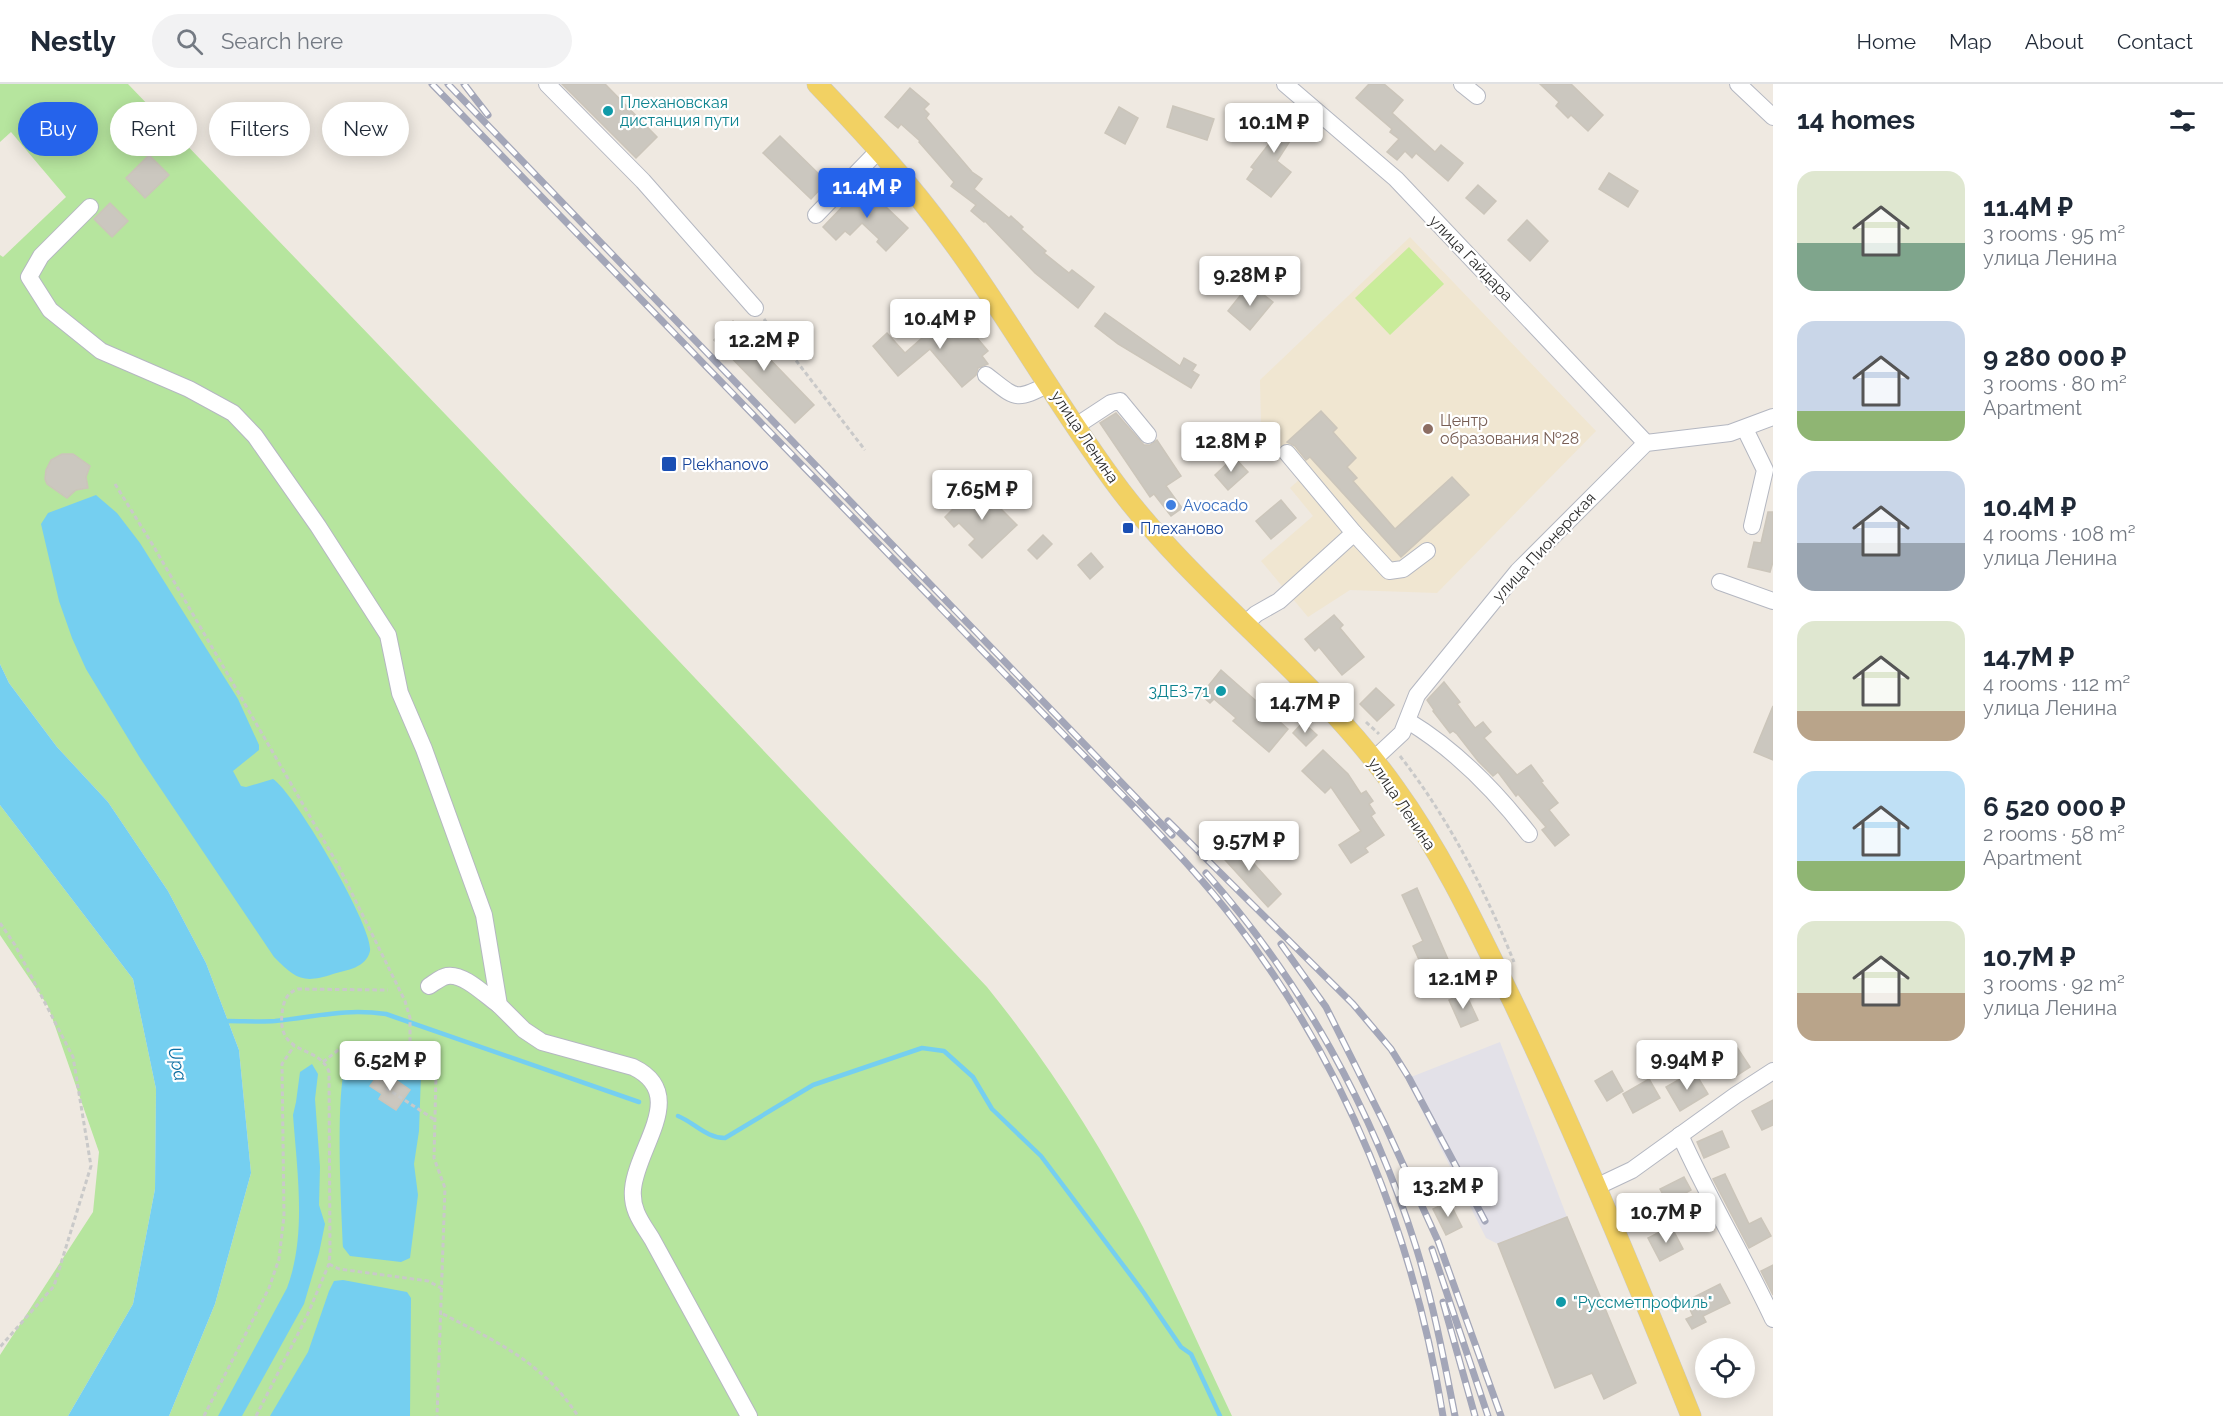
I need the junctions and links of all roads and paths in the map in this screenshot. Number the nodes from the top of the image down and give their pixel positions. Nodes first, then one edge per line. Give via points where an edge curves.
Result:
1 (547, 84) edge
2 (817, 84) edge
3 (1285, 84) edge
4 (1462, 84) edge
5 (1738, 84) edge
6 (1477, 96) dead end
7 (1773, 117) edge
8 (879, 150) junction
9 (90, 207) dead end
10 (816, 215) dead end
11 (756, 308) joint
12 (986, 375) dead end
13 (1049, 384) junction
14 (1773, 417) edge
15 (1076, 426) junction
16 (1744, 429) junction
17 (1148, 435) dead end
18 (1646, 443) junction
19 (865, 450) dead end
20 (1287, 453) dead end
21 (115, 484) dead end
22 (1752, 525) dead end
23 (1353, 533) junction
24 (1427, 551) dead end
25 (1720, 582) dead end
26 (1773, 601) edge
27 (1244, 625) junction
28 (1365, 721) dead end
29 (1408, 721) junction
30 (1390, 746) junction
31 (1373, 760) junction
32 (1529, 834) dead end
33 (0, 923) edge
34 (1515, 964) dead end
35 (429, 986) dead end
36 (388, 990) dead end
37 (499, 1005) junction
38 (294, 1046) junction
39 (410, 1051) junction
40 (323, 1062) junction
41 (1773, 1071) edge
42 (386, 1088) dead end
43 (435, 1121) junction
44 (1680, 1135) junction
45 (1596, 1187) junction
46 (329, 1264) junction
47 (441, 1288) junction
48 (442, 1314) junction
49 (1773, 1319) edge
50 (0, 1347) edge
51 (204, 1416) edge
52 (256, 1416) edge
53 (437, 1416) edge
54 (578, 1416) edge
55 (749, 1416) edge
56 (1691, 1416) edge

1 - 11 street via 643,181
2 - 8 main road, улица Ленина
3 - 18 street, улица Гайдара via 1395,179
4 - 6 street
5 - 7 street
8 - 10 street
8 - 13 main road, улица Ленина via 950,237
9 - 37 street via 41,255 29,277 50,310 101,351 189,389 233,413 255,436 388,635 400,693 484,915
11 - 19 path
12 - 13 street via 1017,396 1026,396
13 - 15 main road, улица Ленина
14 - 16 street
15 - 17 street via 1120,401
15 - 27 main road, улица Ленина via 1141,517
16 - 18 street
16 - 22 street via 1765,470
18 - 29 street, улица Пионерская via 1518,571 1417,695
20 - 23 street
21 - 39 path via 338,865 405,1001 410,1018
23 - 24 street via 1389,571 1403,570
23 - 27 street via 1279,601
25 - 26 street
27 - 31 main road, улица Ленина via 1318,697
28 - 30 path
29 - 30 street, улица Пионерская
29 - 32 street via 1462,760
30 - 31 street, улица Пионерская
30 - 34 path via 1420,781 1453,831
31 - 45 main road, улица Ленина via 1429,841 1470,915
33 - 50 path via 73,1057 92,1166 54,1286
35 - 37 street via 447,976 456,977
36 - 38 path via 292,991 284,1002 282,1021
37 - 55 street via 542,1042 633,1067 656,1084 660,1103 657,1118 633,1190 637,1216
38 - 40 path
38 - 51 path via 282,1064 284,1216 279,1259 269,1288
39 - 40 path via 380,1044 356,1045 340,1048
39 - 43 path via 424,1058 436,1074
40 - 46 path via 328,1072
41 - 44 street
42 - 43 path
43 - 47 path via 434,1158 445,1188
44 - 45 street via 1632,1170
44 - 49 street
45 - 56 main road, улица Ленина
46 - 47 path via 339,1269 428,1281
46 - 52 path
47 - 48 path
48 - 53 path
48 - 54 path via 536,1367 558,1388

